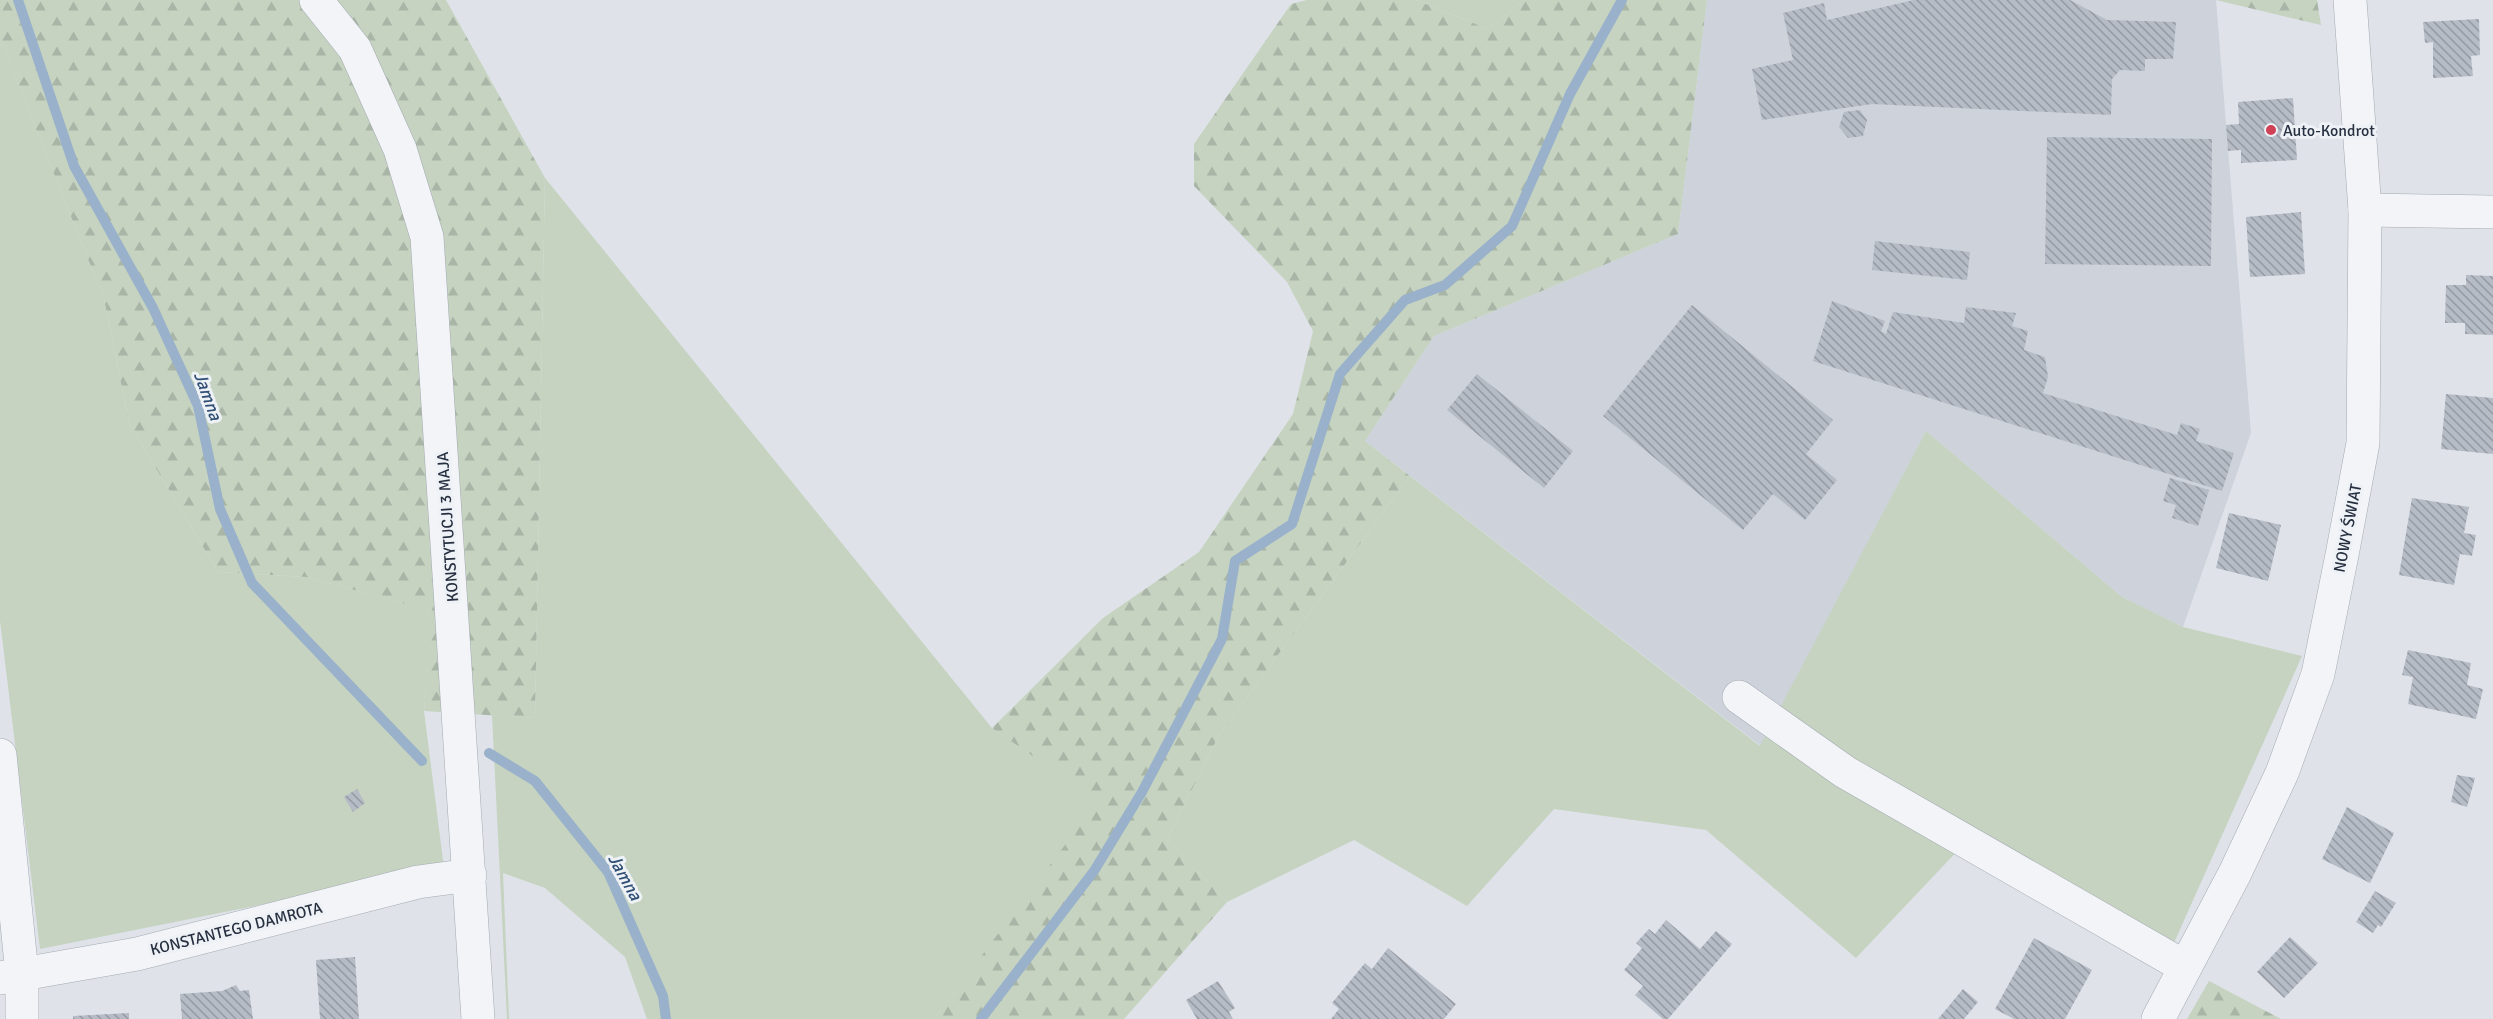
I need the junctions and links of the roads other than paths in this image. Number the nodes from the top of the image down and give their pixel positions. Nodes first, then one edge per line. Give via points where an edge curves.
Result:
1 (316, 0) edge
2 (2350, 0) edge
3 (2365, 210) junction
4 (2493, 212) edge
5 (1739, 697) dead end
6 (0, 755) edge
7 (470, 875) junction
8 (2185, 967) junction
9 (11, 976) edge
10 (22, 1019) edge
11 (478, 1019) edge
12 (2158, 1019) edge

1 - 7 street, KONSTYTUCJI 3 MAJA via 355,49 400,149 427,237
2 - 3 street, NOWY ŚWIAT
3 - 4 street
3 - 8 street, NOWY ŚWIAT via 2363,443 2318,674 2282,773
5 - 8 street via 1845,772
6 - 9 street
7 - 9 street, KONSTANTEGO DAMROTA via 418,882 137,954
7 - 11 street, KONSTYTUCJI 3 MAJA
8 - 12 street, NOWY ŚWIAT
9 - 10 street

